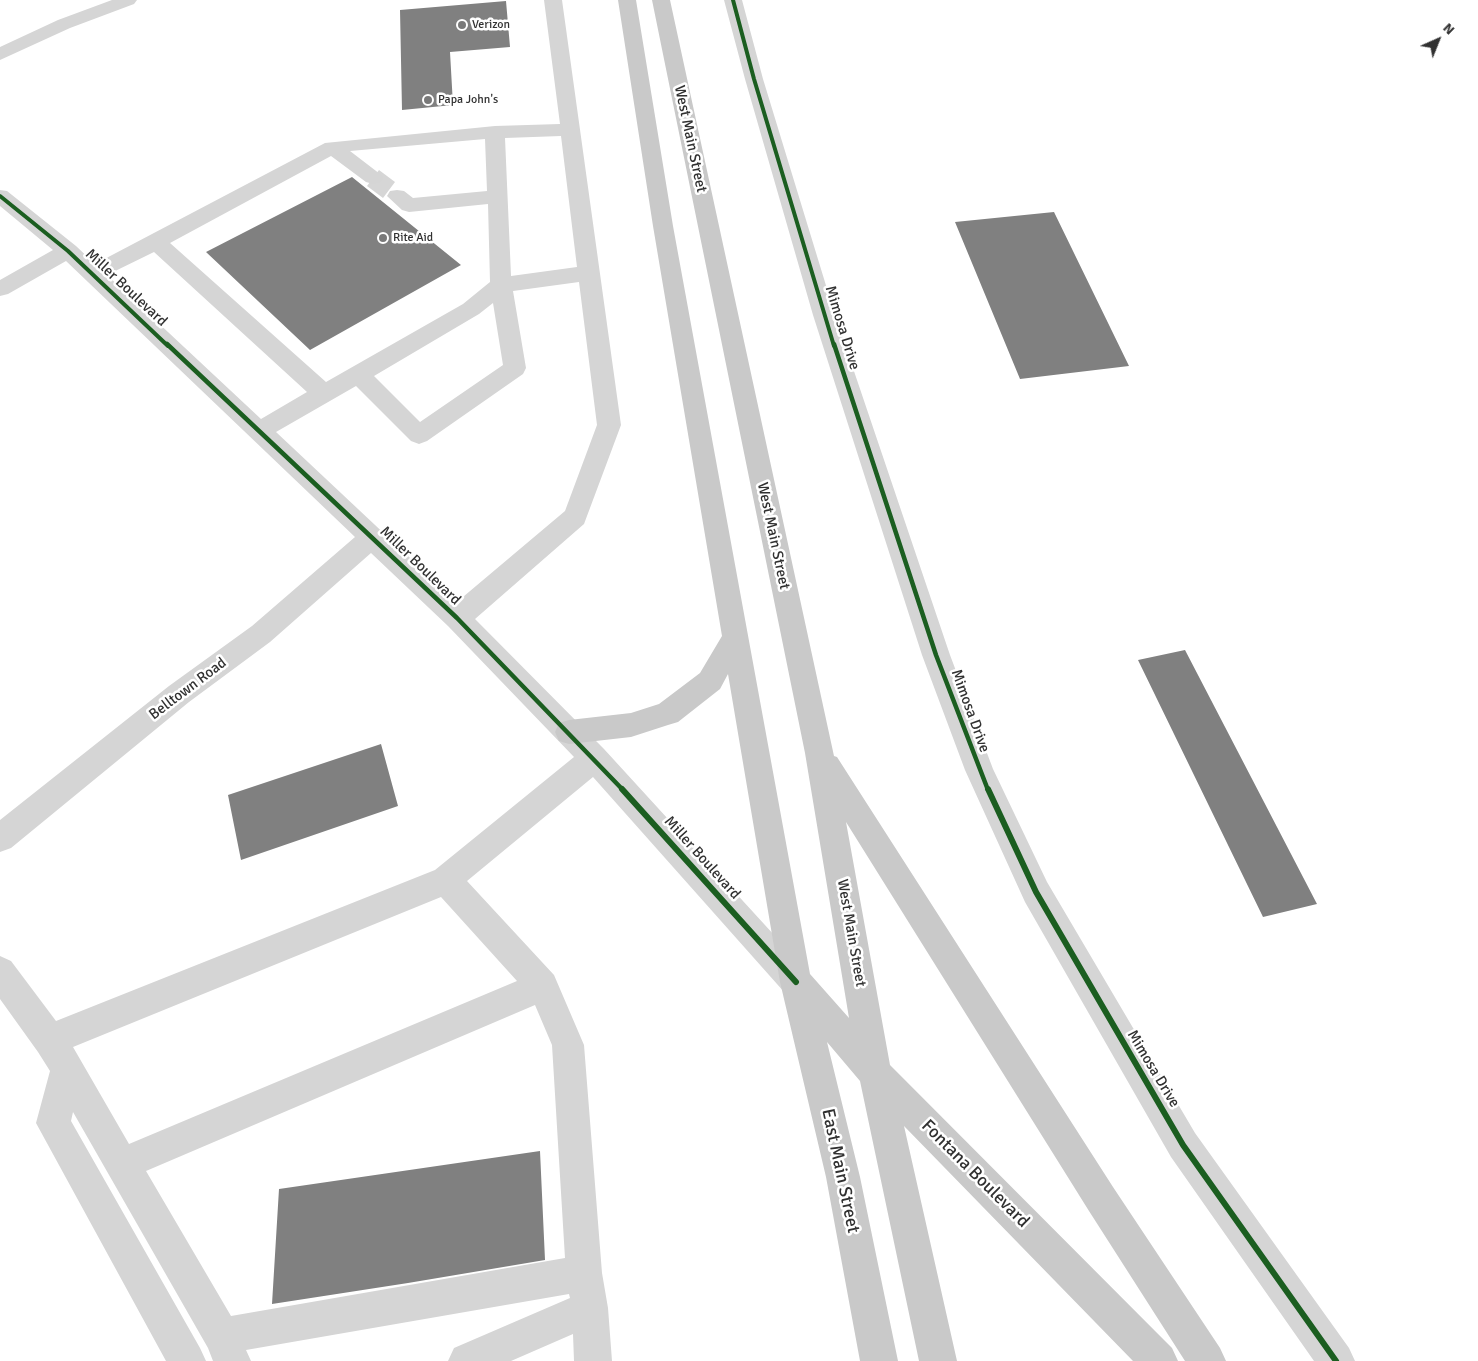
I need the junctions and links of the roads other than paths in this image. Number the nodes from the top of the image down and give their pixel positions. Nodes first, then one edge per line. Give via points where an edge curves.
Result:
1 (128, 0) edge
2 (553, 0) edge
3 (627, 0) edge
4 (661, 0) edge
5 (733, 0) edge
6 (0, 54) edge
7 (570, 130) junction
8 (495, 132) junction
9 (332, 147) junction
10 (373, 178) tunnel mouth
11 (0, 196) edge
12 (397, 196) tunnel mouth
13 (497, 197) junction
14 (156, 242) junction
15 (68, 251) junction
16 (589, 273) junction
17 (92, 274) junction
18 (501, 285) junction
19 (0, 289) edge
20 (358, 374) junction
21 (324, 394) junction
22 (260, 431) junction
23 (372, 537) junction
24 (457, 618) junction
25 (735, 637) junction
26 (570, 732) junction
27 (819, 753) junction
28 (594, 758) junction
29 (0, 838) edge
30 (446, 880) junction
31 (0, 972) edge
32 (796, 982) junction
33 (543, 986) junction
34 (50, 1040) junction
35 (68, 1069) junction
36 (875, 1074) junction
37 (122, 1164) junction
38 (584, 1273) junction
39 (590, 1308) junction
40 (227, 1349) edge
41 (187, 1361) edge
42 (467, 1361) edge
43 (593, 1361) edge
44 (879, 1361) edge
45 (938, 1361) edge
46 (1160, 1361) edge
47 (1207, 1361) edge
48 (1336, 1361) edge

1 - 6 street via 64,24
2 - 7 street
3 - 25 main road
4 - 27 main road, West Main Street
5 - 48 street, Mimosa Drive via 824,315 936,655 979,770 1036,892 1184,1145
7 - 8 street
7 - 16 street
8 - 9 street
8 - 13 street
9 - 10 street
9 - 14 street
11 - 15 street, Miller Boulevard
12 - 13 street via 409,205
13 - 18 street
14 - 17 street
14 - 21 street
15 - 17 street, Miller Boulevard
15 - 19 street
16 - 18 street
16 - 24 street via 609,425 575,517
17 - 22 street, Miller Boulevard
18 - 20 street via 471,310
18 - 20 street via 515,368 419,435
20 - 21 street
21 - 22 street
22 - 23 street, Miller Boulevard
23 - 24 street, Miller Boulevard
23 - 29 street, Belltown Road via 261,634 179,694
24 - 26 street, Miller Boulevard
25 - 26 main road via 710,681 668,713 631,726
25 - 32 main road
26 - 28 street, Miller Boulevard
27 - 36 main road, West Main Street
27 - 47 main road
28 - 30 street
28 - 32 street, Miller Boulevard
30 - 33 street
30 - 34 street
31 - 34 street
32 - 36 main road, Fontana Boulevard
32 - 44 main road, East Main Street via 843,1177
33 - 37 street
33 - 38 street via 568,1045
34 - 35 street
35 - 37 street
35 - 41 street via 53,1123
36 - 45 main road
36 - 46 main road, Fontana Boulevard
37 - 40 street
38 - 39 street
38 - 40 street
39 - 42 street
39 - 43 street

